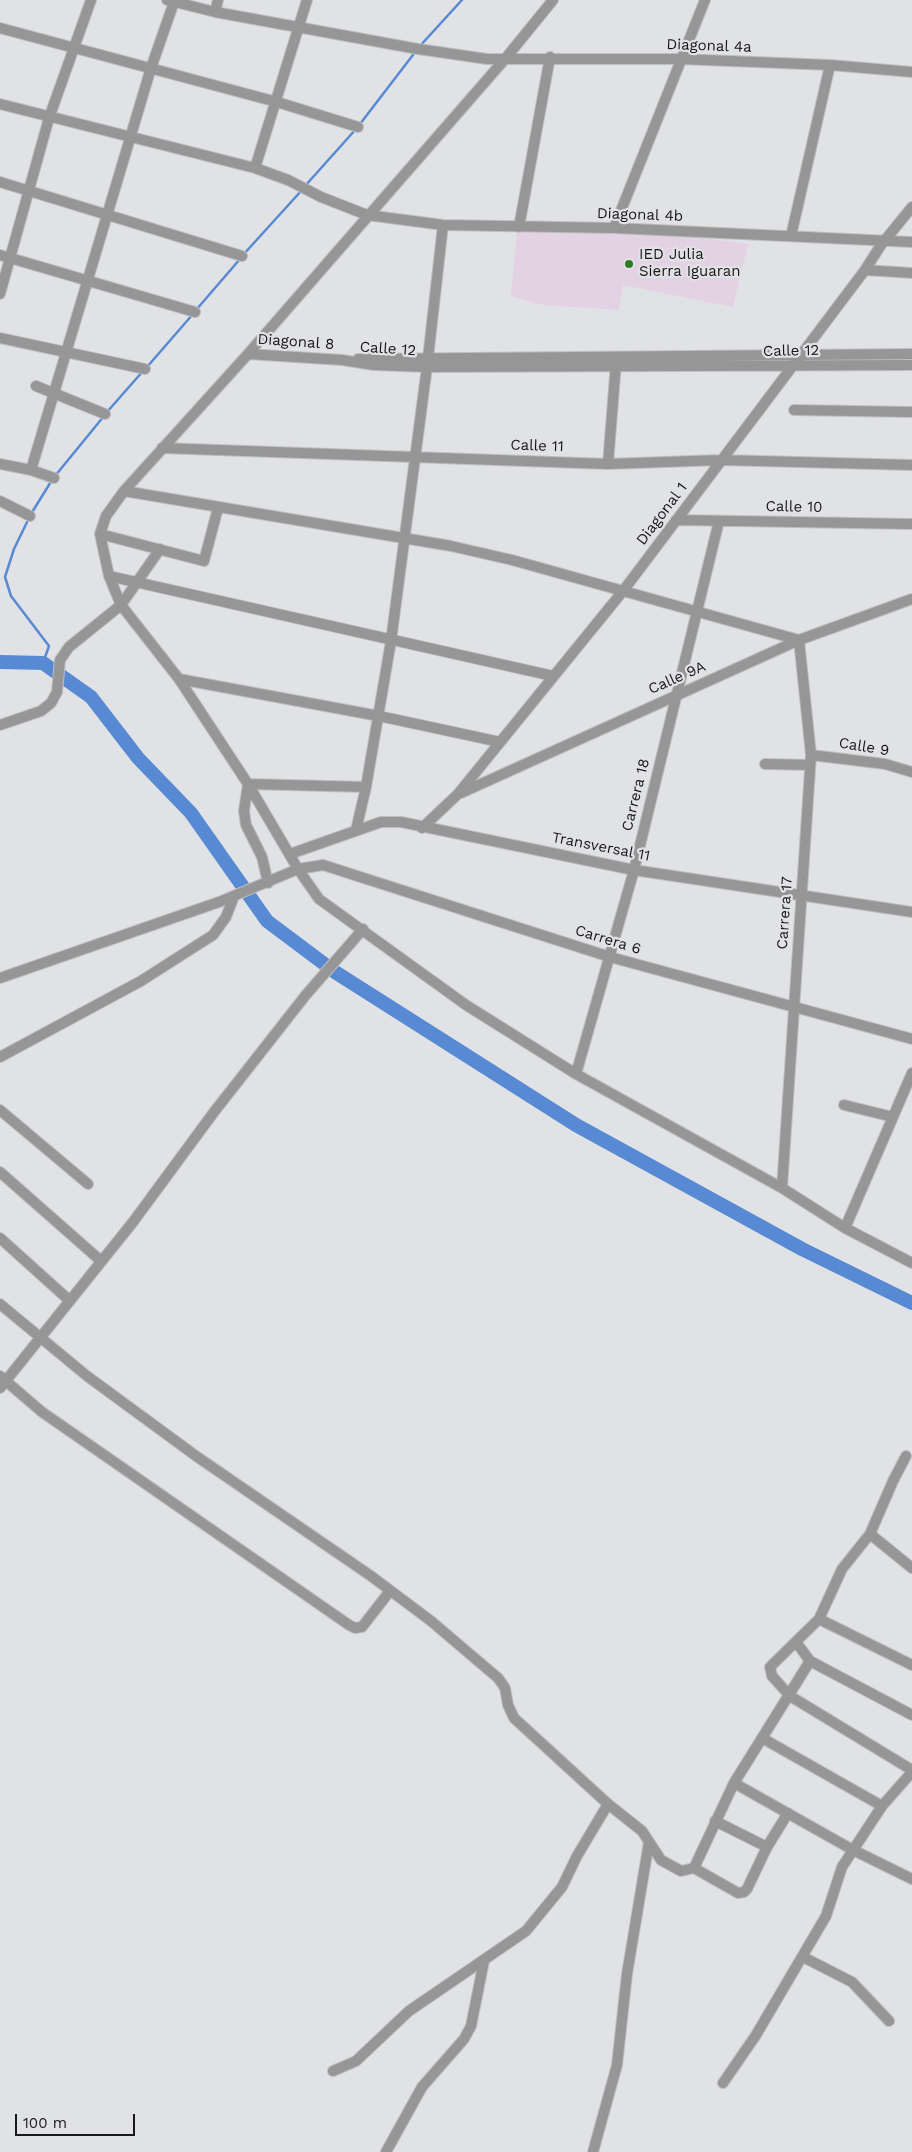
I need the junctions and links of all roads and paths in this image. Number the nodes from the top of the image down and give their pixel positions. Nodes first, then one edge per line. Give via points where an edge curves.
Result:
1 (91, 0) edge
2 (218, 0) edge
3 (307, 0) edge
4 (553, 0) edge
5 (704, 0) edge
6 (171, 1) edge
7 (214, 12) junction
8 (300, 27) junction
9 (0, 28) edge
10 (73, 47) junction
11 (550, 58) junction
12 (505, 59) junction
13 (680, 59) junction
14 (830, 65) junction
15 (151, 68) junction
16 (912, 72) edge
17 (277, 102) junction
18 (0, 104) edge
19 (49, 118) junction
20 (358, 127) dead end
21 (131, 136) junction
22 (255, 168) junction
23 (0, 182) edge
24 (29, 190) junction
25 (912, 207) edge
26 (108, 214) junction
27 (367, 216) junction
28 (443, 226) junction
29 (519, 227) junction
30 (614, 228) junction
31 (792, 236) junction
32 (884, 240) junction
33 (912, 242) edge
34 (0, 255) edge
35 (242, 256) dead end
36 (10, 258) junction
37 (865, 270) junction
38 (912, 273) edge
39 (88, 280) junction
40 (0, 294) edge
41 (195, 312) dead end
42 (0, 338) edge
43 (67, 350) junction
44 (248, 354) junction
45 (801, 354) junction
46 (912, 354) edge
47 (616, 356) junction
48 (342, 360) joint
49 (428, 362) junction
50 (912, 365) edge
51 (791, 366) junction
52 (615, 367) junction
53 (145, 369) dead end
54 (36, 386) dead end
55 (54, 392) junction
56 (794, 410) dead end
57 (912, 412) edge
58 (105, 414) dead end
59 (162, 448) junction
60 (416, 457) junction
61 (721, 460) junction
62 (0, 464) edge
63 (608, 464) junction
64 (912, 465) edge
65 (31, 470) junction
66 (54, 478) dead end
67 (124, 491) junction
68 (0, 501) edge
69 (218, 508) junction
70 (30, 516) dead end
71 (676, 520) junction
72 (719, 521) junction
73 (912, 524) edge
74 (100, 534) junction
75 (404, 540) junction
76 (160, 549) junction
77 (108, 576) junction
78 (139, 582) junction
79 (623, 591) junction
80 (912, 599) edge
81 (121, 605) junction
82 (697, 611) junction
83 (799, 640) junction
84 (392, 641) junction
85 (553, 676) junction
86 (179, 679) junction
87 (676, 695) junction
88 (379, 716) junction
89 (0, 725) edge
90 (500, 742) junction
91 (810, 760) junction
92 (765, 764) dead end
93 (912, 772) edge
94 (248, 784) junction
95 (366, 787) junction
96 (458, 794) junction
97 (422, 828) junction
98 (356, 830) junction
99 (290, 854) junction
100 (298, 869) junction
101 (634, 870) junction
102 (268, 883) junction
103 (800, 894) junction
104 (234, 896) junction
105 (912, 912) edge
106 (363, 929) junction
107 (610, 957) junction
108 (0, 978) edge
109 (794, 1008) junction
110 (912, 1039) edge
111 (0, 1057) edge
112 (912, 1073) edge
113 (576, 1074) junction
114 (844, 1105) dead end
115 (0, 1110) edge
116 (893, 1116) junction
117 (0, 1172) edge
118 (88, 1184) dead end
119 (782, 1188) junction
120 (845, 1228) junction
121 (0, 1238) edge
122 (101, 1262) junction
123 (912, 1263) edge
124 (70, 1301) junction
125 (0, 1304) edge
126 (40, 1339) junction
127 (2, 1382) edge
128 (906, 1456) dead end
129 (870, 1534) junction
130 (912, 1568) edge
131 (390, 1591) junction
132 (818, 1620) junction
133 (796, 1642) junction
134 (810, 1661) junction
135 (912, 1665) edge
136 (790, 1696) junction
137 (912, 1715) edge
138 (762, 1738) junction
139 (912, 1771) edge
140 (734, 1783) junction
141 (608, 1804) junction
142 (882, 1806) junction
143 (788, 1813) junction
144 (716, 1821) junction
145 (649, 1842) junction
146 (766, 1847) junction
147 (854, 1850) junction
148 (694, 1868) junction
149 (912, 1879) edge
150 (803, 1957) junction
151 (484, 1961) junction
152 (890, 2021) dead end
153 (333, 2071) dead end
154 (723, 2082) dead end
155 (386, 2152) edge
156 (593, 2152) edge

1 - 10 street
2 - 7 street
3 - 8 street
4 - 12 street
5 - 13 street
6 - 7 street, Diagonal 4a
6 - 15 street
7 - 8 street, Diagonal 4a
8 - 12 street, Diagonal 4a via 418,48
8 - 17 street
9 - 10 street
10 - 15 street
10 - 19 street
11 - 12 street, Diagonal 4a
11 - 13 street, Diagonal 4a
11 - 29 street
12 - 27 street
13 - 14 street, Diagonal 4a
13 - 30 street
14 - 16 street, Diagonal 4a
14 - 31 street
15 - 17 street
15 - 21 street
17 - 20 street
17 - 22 street
18 - 19 street, Diagonal 4b
19 - 21 street, Diagonal 4b
19 - 24 street
21 - 22 street, Diagonal 4b
21 - 26 street
22 - 27 street, Diagonal 4b
23 - 24 street
24 - 26 street
24 - 36 street
25 - 32 street, Diagonal 1
26 - 35 street
26 - 39 street
27 - 28 street, Diagonal 4b
27 - 44 street
28 - 29 street, Diagonal 4b
28 - 49 street
29 - 30 street, Diagonal 4b
30 - 31 street, Diagonal 4b
31 - 32 street, Diagonal 4b
32 - 33 street, Diagonal 4b
32 - 37 street, Diagonal 1
34 - 36 street
36 - 39 street
36 - 40 street
37 - 38 street
37 - 45 street, Diagonal 1
39 - 41 street
39 - 43 street
42 - 43 street
43 - 53 street
43 - 55 street
44 - 48 street, Diagonal 8
44 - 59 street
45 - 46 street, Calle 12
45 - 47 street, Calle 12
45 - 51 street, Diagonal 1
47 - 49 street, Calle 12
47 - 52 street
48 - 49 street, Calle 12 via 374,365
49 - 52 street, Calle 12
49 - 60 street
50 - 51 street, Calle 12
51 - 52 street, Calle 12
51 - 61 street, Diagonal 1
52 - 63 street
54 - 55 street
55 - 58 street
55 - 65 street
56 - 57 street
59 - 60 street, Calle 11
59 - 67 street
60 - 63 street, Calle 11
60 - 75 street
61 - 63 street, Calle 11
61 - 64 street, Calle 11
61 - 71 street, Diagonal 1
62 - 65 street
65 - 66 street
67 - 69 street
67 - 74 street via 106,516
68 - 70 street
69 - 75 street
69 - 76 street via 204,561
71 - 72 street, Calle 10
71 - 79 street, Diagonal 1
72 - 73 street, Calle 10
72 - 82 street, Carrera 18
74 - 76 street
74 - 77 street
75 - 79 street via 451,546 512,560
75 - 84 street
76 - 78 street
77 - 78 street
77 - 81 street
78 - 81 street
78 - 84 street
79 - 82 street
79 - 85 street, Diagonal 1
80 - 83 street, Calle 9A
81 - 86 street
81 - 89 street via 69,647 60,660 57,692 51,703 41,711
82 - 83 street
82 - 87 street, Carrera 18
83 - 87 street, Calle 9A
83 - 91 street, Carrera 17
84 - 85 street
84 - 88 street
85 - 90 street, Diagonal 1
86 - 88 street
86 - 94 street
87 - 96 street, Calle 9A
87 - 101 street, Carrera 18
88 - 90 street
88 - 95 street
90 - 96 street, Diagonal 1
91 - 92 street, Calle 9
91 - 93 street, Calle 9 via 885,764
91 - 103 street, Carrera 17
94 - 95 street
94 - 99 street
94 - 102 street via 244,811 246,825 262,857
95 - 98 street
96 - 97 street, Diagonal 1
97 - 98 street, Transversal 11 via 401,822 381,822
97 - 101 street, Transversal 11
98 - 99 street, Transversal 11
99 - 100 street
100 - 102 street, Carrera 6
100 - 106 street via 319,899
100 - 107 street, Carrera 6 via 323,865
101 - 103 street, Transversal 11
101 - 107 street, Carrera 18
102 - 104 street, Carrera 6
103 - 105 street, Transversal 11
103 - 109 street, Carrera 17
104 - 108 street, Carrera 6
104 - 111 street via 226,917 213,935 141,980
106 - 113 street via 466,1005
106 - 122 street via 305,996
107 - 109 street, Carrera 6
107 - 113 street, Carrera 18
109 - 110 street, Carrera 6
109 - 119 street, Carrera 17
112 - 116 street
113 - 119 street
114 - 116 street
115 - 118 street
116 - 120 street
117 - 122 street
119 - 120 street
120 - 123 street
121 - 124 street
122 - 124 street
124 - 126 street
125 - 126 street
126 - 127 street
126 - 131 street via 196,1456
127 - 131 street via 356,1628 362,1627
128 - 129 street
129 - 130 street
129 - 132 street via 842,1569
131 - 141 street via 498,1678 505,1688 514,1718
132 - 133 street
132 - 135 street
133 - 134 street
133 - 136 street via 770,1667 772,1676
134 - 136 street
134 - 137 street
136 - 138 street
136 - 139 street
138 - 140 street
138 - 142 street
139 - 142 street
140 - 143 street
140 - 144 street
141 - 145 street via 642,1831
141 - 151 street via 556,1894 526,1931
142 - 147 street
143 - 146 street
143 - 147 street
144 - 146 street
144 - 148 street
145 - 148 street via 660,1860 681,1871
145 - 156 street via 627,1974 618,2065
146 - 148 street via 744,1892 738,1893
147 - 149 street
147 - 150 street via 842,1867 826,1916
150 - 152 street via 852,1982
150 - 154 street
151 - 153 street via 409,2010 356,2061
151 - 155 street via 471,2026 464,2039 422,2086

